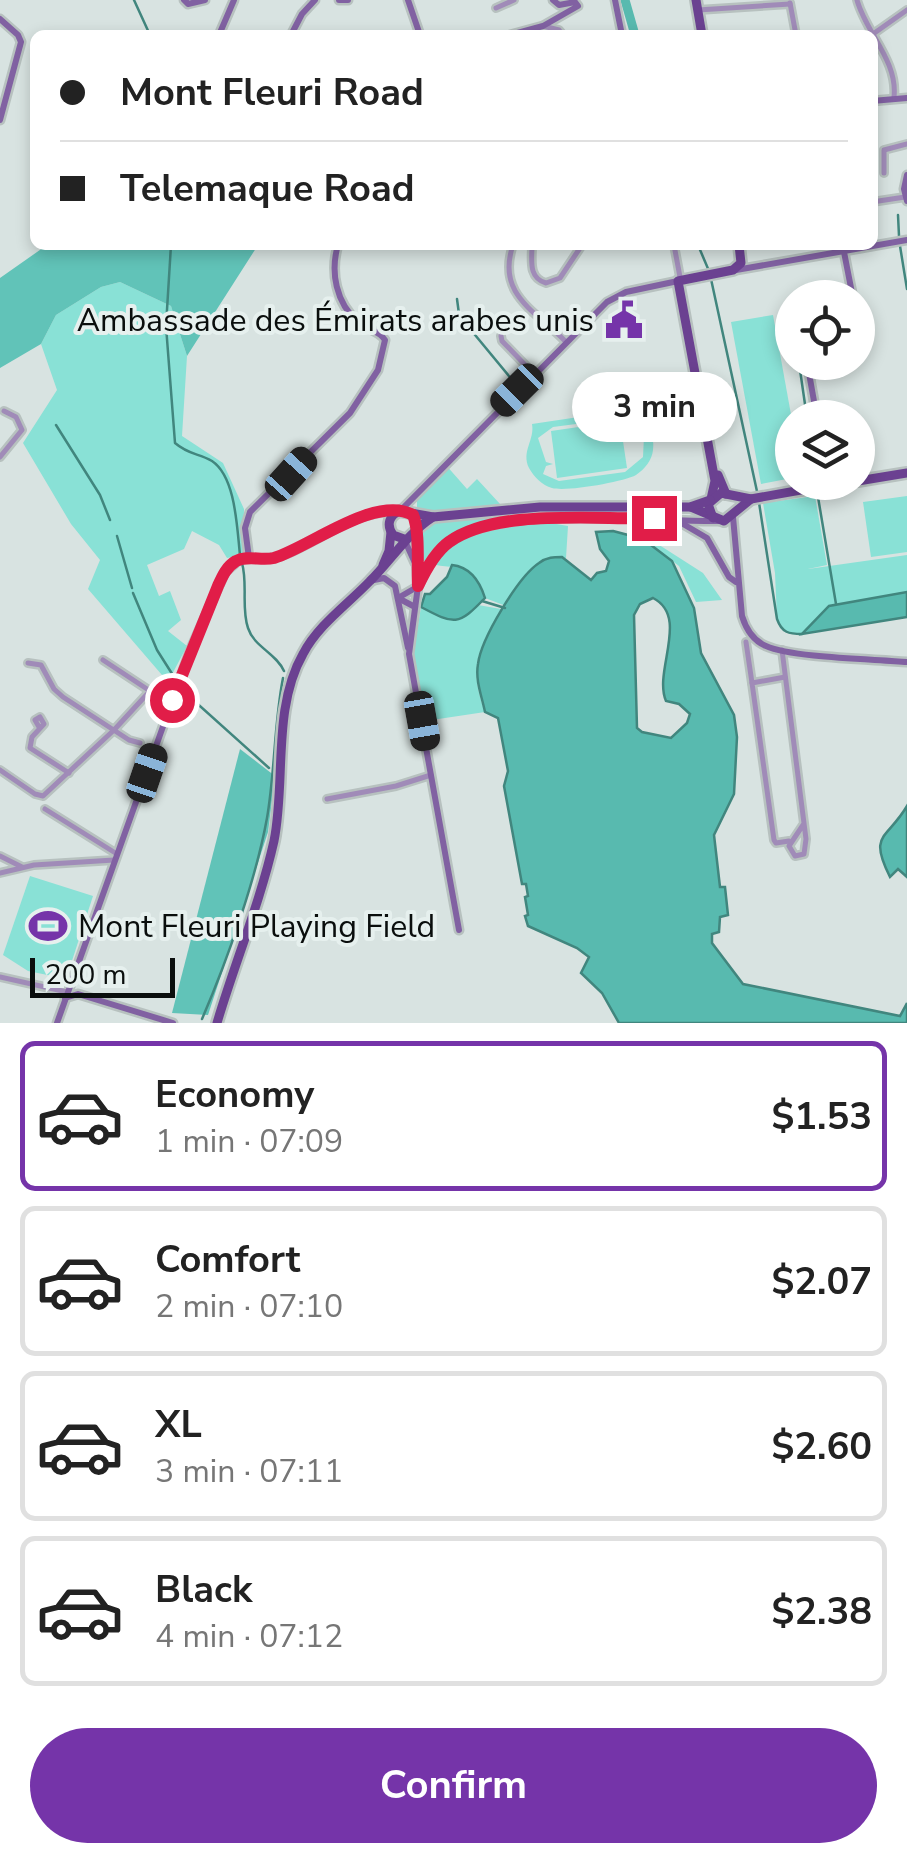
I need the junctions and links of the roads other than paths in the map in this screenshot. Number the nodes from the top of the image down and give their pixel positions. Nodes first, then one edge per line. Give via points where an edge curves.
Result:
1 (184, 0) edge
2 (205, 0) edge
3 (234, 0) edge
4 (315, 0) edge
5 (339, 0) edge
6 (348, 0) edge
7 (408, 0) edge
8 (514, 0) edge
9 (553, 0) edge
10 (615, 0) edge
11 (857, 0) edge
12 (789, 2) edge
13 (696, 5) edge
14 (496, 8) dead end
15 (907, 10) edge
16 (0, 19) edge
17 (544, 26) junction
18 (222, 30) edge
19 (294, 30) edge
20 (418, 30) edge
21 (529, 30) edge
22 (552, 30) edge
23 (621, 30) edge
24 (701, 30) edge
25 (795, 30) edge
26 (871, 30) edge
27 (878, 30) edge
28 (878, 44) edge
29 (892, 97) junction
30 (907, 98) edge
31 (878, 99) edge
32 (0, 120) edge
33 (907, 144) edge
34 (884, 173) dead end
35 (907, 175) edge
36 (906, 199) edge
37 (878, 201) edge
38 (906, 241) edge
39 (878, 245) edge
40 (337, 250) edge
41 (512, 250) edge
42 (532, 250) edge
43 (579, 250) edge
44 (675, 250) edge
45 (740, 250) edge
46 (842, 250) edge
47 (742, 257) junction
48 (757, 266) junction
49 (733, 270) junction
50 (681, 279) junction
51 (849, 280) edge
52 (501, 336) dead end
53 (565, 341) junction
54 (534, 373) junction
55 (4, 412) dead end
56 (0, 457) edge
57 (907, 473) edge
58 (875, 478) edge
59 (775, 494) edge
60 (729, 495) junction
61 (756, 498) junction
62 (711, 499) junction
63 (690, 507) junction
64 (399, 511) junction
65 (734, 514) junction
66 (413, 515) junction
67 (368, 516) junction
68 (434, 517) junction
69 (672, 518) junction
70 (718, 520) junction
71 (390, 530) junction
72 (409, 536) junction
73 (732, 541) junction
74 (249, 558) junction
75 (379, 572) junction
76 (370, 581) junction
77 (738, 583) junction
78 (418, 586) junction
79 (398, 598) junction
80 (416, 607) junction
81 (746, 642) dead end
82 (782, 650) junction
83 (409, 654) junction
84 (104, 660) dead end
85 (907, 662) edge
86 (28, 663) dead end
87 (785, 676) junction
88 (752, 683) junction
89 (150, 691) junction
90 (172, 700) junction
91 (39, 727) dead end
92 (114, 730) junction
93 (140, 744) dead end
94 (0, 770) edge
95 (69, 773) junction
96 (432, 775) junction
97 (327, 799) dead end
98 (45, 809) dead end
99 (803, 825) junction
100 (791, 840) junction
101 (0, 856) edge
102 (115, 857) junction
103 (22, 867) junction
104 (0, 873) edge
105 (460, 930) dead end
106 (0, 977) edge
107 (70, 983) junction
108 (78, 994) junction
109 (66, 995) junction
110 (56, 1023) edge
111 (173, 1023) edge
112 (213, 1023) edge

1 - 2 main road
3 - 18 main road
4 - 19 main road
5 - 6 main road
7 - 20 main road
8 - 14 street
9 - 17 main road via 578,5
10 - 23 main road
11 - 26 street
12 - 13 street
12 - 25 street
13 - 24 main road
15 - 27 street
16 - 32 main road via 21,42
17 - 21 main road
17 - 22 street
28 - 29 street via 892,73
29 - 30 main road
29 - 31 main road
33 - 34 street via 884,150
35 - 36 main road
36 - 37 street
38 - 39 main road
40 - 74 main road via 340,298 360,324 385,340 378,370 345,419 250,512
41 - 53 street via 514,292
42 - 43 street via 533,273 546,283 560,278
44 - 50 street
45 - 47 main road
46 - 48 main road
46 - 51 main road
47 - 48 main road
47 - 49 main road
48 - 49 main road
49 - 50 main road
50 - 53 main road via 614,296
50 - 60 main road via 719,479
50 - 62 main road via 714,480
52 - 54 street
53 - 54 main road
54 - 64 main road
55 - 56 street via 22,430
57 - 58 main road
59 - 61 main road
60 - 61 main road
60 - 62 main road
60 - 65 main road
61 - 65 main road
62 - 63 main road
62 - 70 main road via 708,510
63 - 68 main road via 540,507
63 - 70 main road
64 - 66 main road
64 - 67 main road
64 - 71 main road via 391,516
65 - 70 main road
65 - 73 main road
66 - 68 main road
66 - 72 main road via 417,523
67 - 71 main road
67 - 74 main road via 287,554
68 - 72 main road
69 - 70 main road
69 - 77 main road via 704,535
69 - 78 main road via 494,523 448,542
70 - 73 main road
71 - 72 main road
71 - 75 main road
72 - 75 main road
72 - 78 main road
73 - 77 main road
74 - 90 main road via 224,572
75 - 76 main road
76 - 79 main road via 390,580
76 - 112 main road via 301,656 285,714 273,846 241,956
77 - 82 main road via 746,628 759,642
78 - 79 main road
78 - 80 main road
79 - 80 main road
79 - 83 main road
80 - 83 main road
81 - 88 street
82 - 85 main road
82 - 87 street
83 - 96 main road
84 - 89 street
86 - 92 street via 41,665 54,689
87 - 88 street
87 - 99 street
88 - 100 street via 774,840
89 - 90 street
89 - 92 street
90 - 102 main road
91 - 95 street via 30,748
92 - 93 street
92 - 95 street
94 - 95 street via 38,796
96 - 97 street
96 - 105 main road
98 - 102 street
99 - 100 street
99 - 100 street via 804,854 791,854
101 - 103 street
102 - 103 street
102 - 107 main road
103 - 104 street
106 - 109 street
107 - 108 main road
107 - 109 main road
108 - 109 main road
108 - 111 main road
109 - 110 main road

